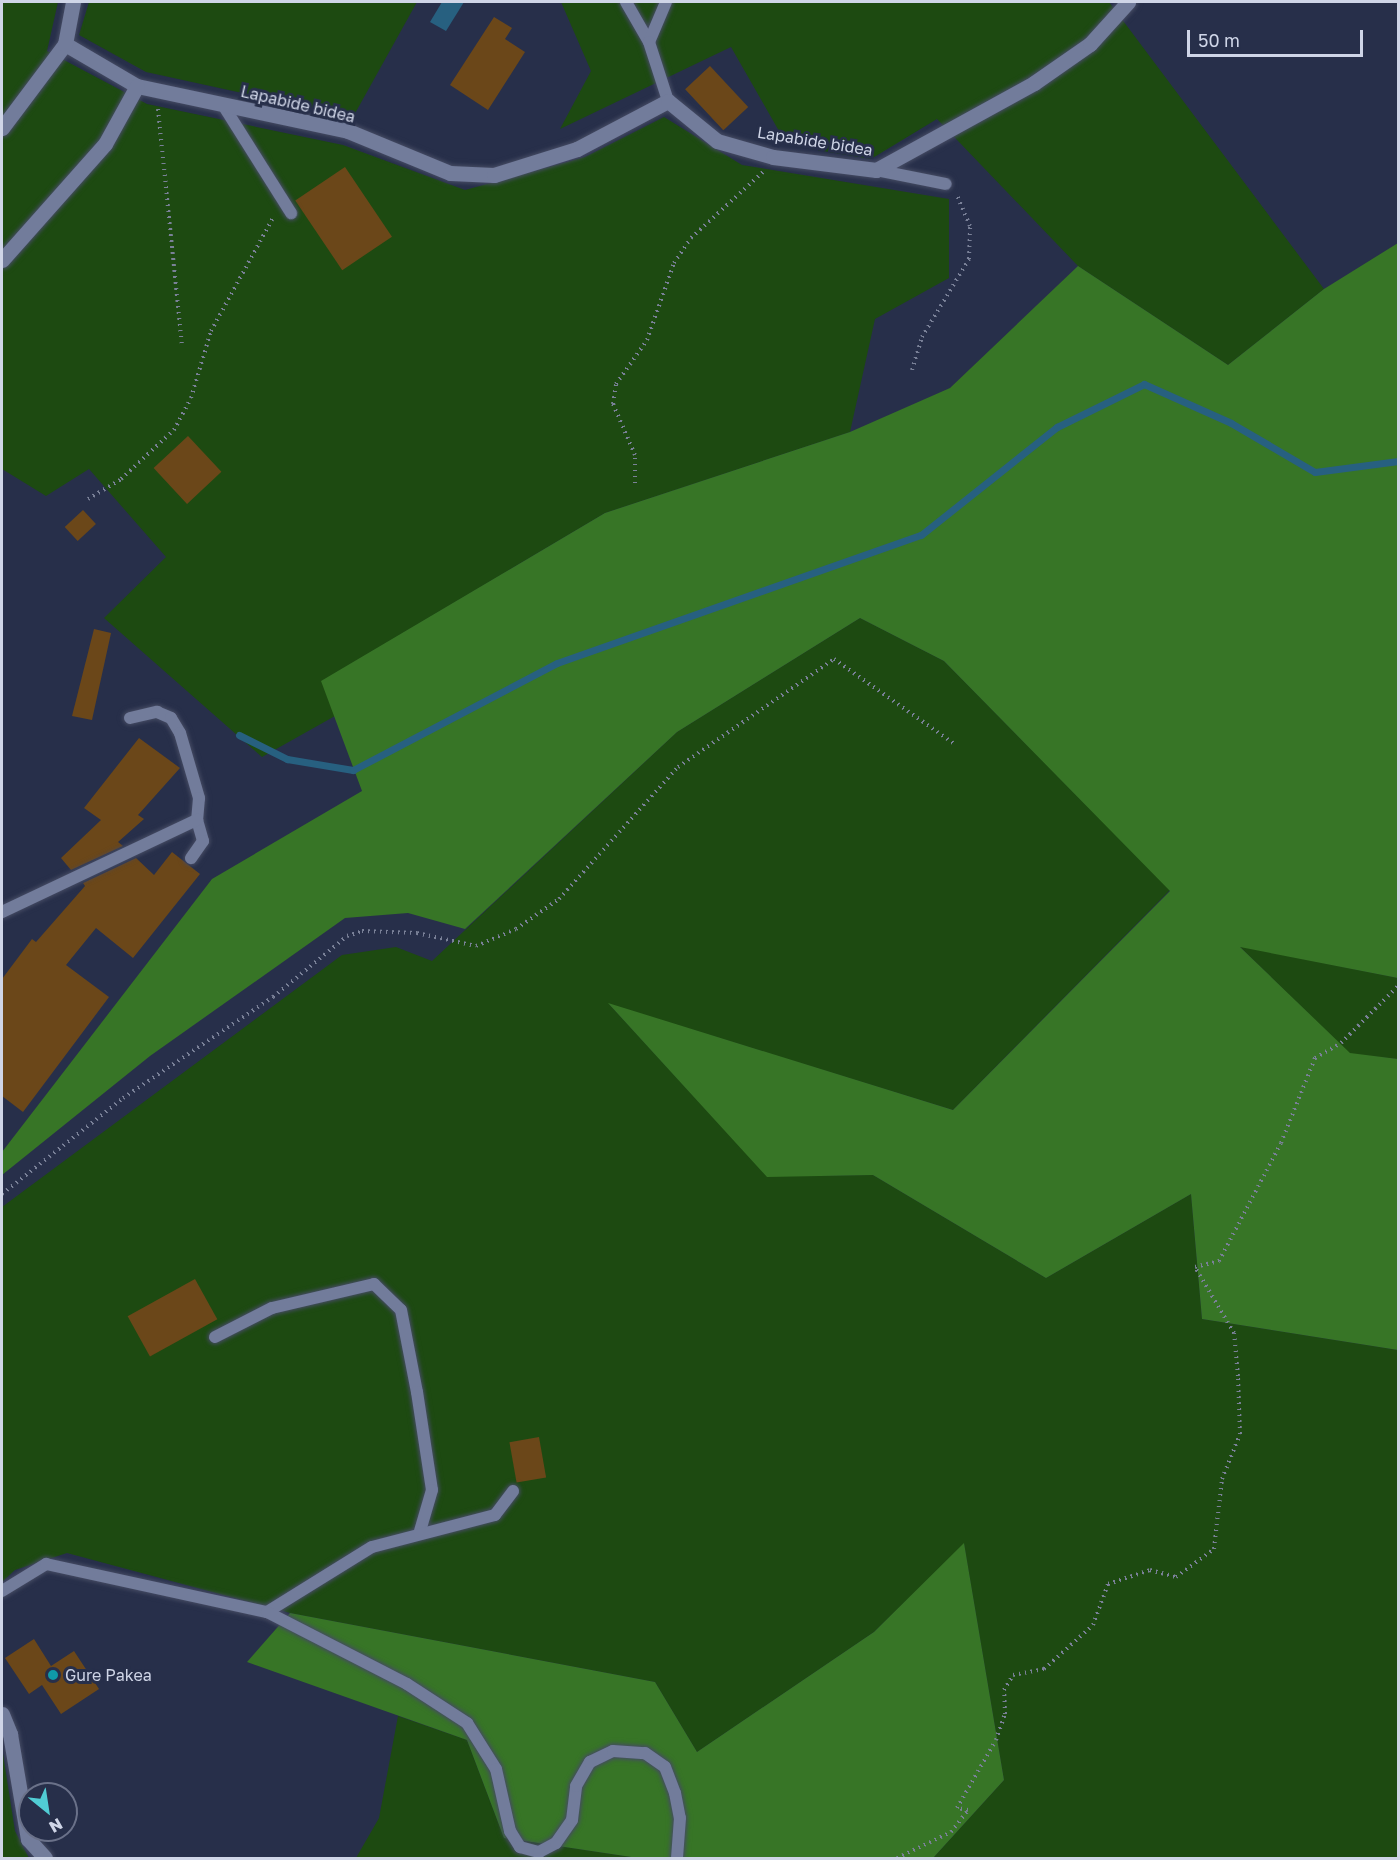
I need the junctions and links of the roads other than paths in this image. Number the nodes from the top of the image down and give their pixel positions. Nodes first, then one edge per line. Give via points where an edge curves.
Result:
1 (73, 2) edge
2 (626, 2) edge
3 (666, 2) edge
4 (1128, 2) edge
5 (649, 42) junction
6 (65, 44) junction
7 (137, 86) junction
8 (668, 101) junction
9 (223, 105) junction
10 (2, 129) edge
11 (876, 170) junction
12 (946, 184) road end
13 (291, 213) dead end
14 (2, 260) edge
15 (130, 718) dead end
16 (197, 820) junction
17 (191, 858) dead end
18 (2, 912) edge
19 (215, 1337) dead end
20 (513, 1491) dead end
21 (420, 1531) junction
22 (2, 1591) edge
23 (267, 1612) junction
24 (2, 1714) edge
25 (45, 1858) edge
26 (677, 1858) edge

1 - 6 street
2 - 5 lane
3 - 5 lane
4 - 11 street, Lapabide bidea via 1090,44 1034,83
5 - 8 lane
6 - 7 street, Lapabide bidea
6 - 10 street
7 - 9 street, Lapabide bidea
7 - 14 street via 105,144
8 - 9 street, Lapabide bidea via 577,149 494,175 450,173 348,131
8 - 11 street, Lapabide bidea via 717,141 764,154
9 - 13 lane
11 - 12 lane
15 - 16 lane via 157,712 171,718 199,798
16 - 17 lane via 203,841
16 - 18 lane
19 - 21 lane via 272,1308 374,1284 401,1311 417,1392 432,1490
20 - 21 lane via 495,1515 477,1523
21 - 23 lane via 372,1547
22 - 23 lane via 46,1564
23 - 26 lane via 407,1683 467,1723 496,1769 510,1831 520,1847 539,1852 556,1843 572,1820 576,1786 590,1762 613,1751 645,1753 665,1767 675,1793 680,1818
24 - 25 street via 10,1734 28,1839

